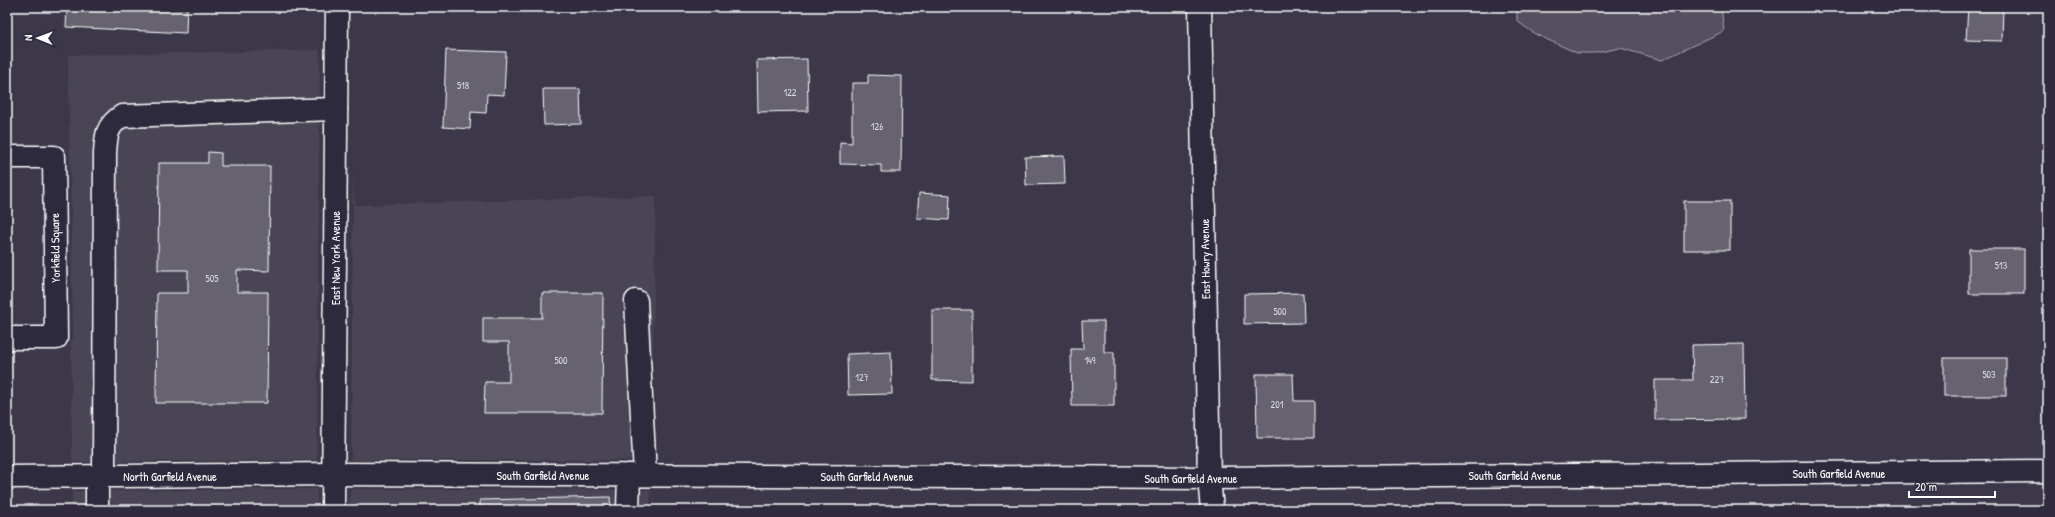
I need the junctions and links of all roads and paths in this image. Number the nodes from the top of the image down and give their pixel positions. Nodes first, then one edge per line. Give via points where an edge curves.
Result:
1 (337, 7) edge
2 (1200, 7) edge
3 (336, 109) junction
4 (7, 157) edge
5 (636, 301) dead end
6 (7, 338) edge
7 (2048, 471) edge
8 (334, 474) junction
9 (637, 475) junction
10 (101, 476) junction
11 (7, 477) edge
12 (1209, 478) junction
13 (97, 510) edge
14 (334, 510) edge
15 (628, 510) edge
16 (1212, 510) edge

1 - 3 street, East New York Avenue
2 - 12 street, East Howry Avenue
3 - 8 street, East New York Avenue
3 - 10 street via 122,116 110,125 106,134 104,154
4 - 6 street, Yorkfield Square via 54,157 56,338
5 - 9 street
7 - 12 street, South Garfield Avenue
8 - 9 street, South Garfield Avenue
8 - 10 street, North Garfield Avenue
8 - 14 street, East New York Avenue
9 - 12 street, South Garfield Avenue
9 - 15 street
10 - 11 street, North Garfield Avenue
10 - 13 street
12 - 16 street, East Howry Avenue

